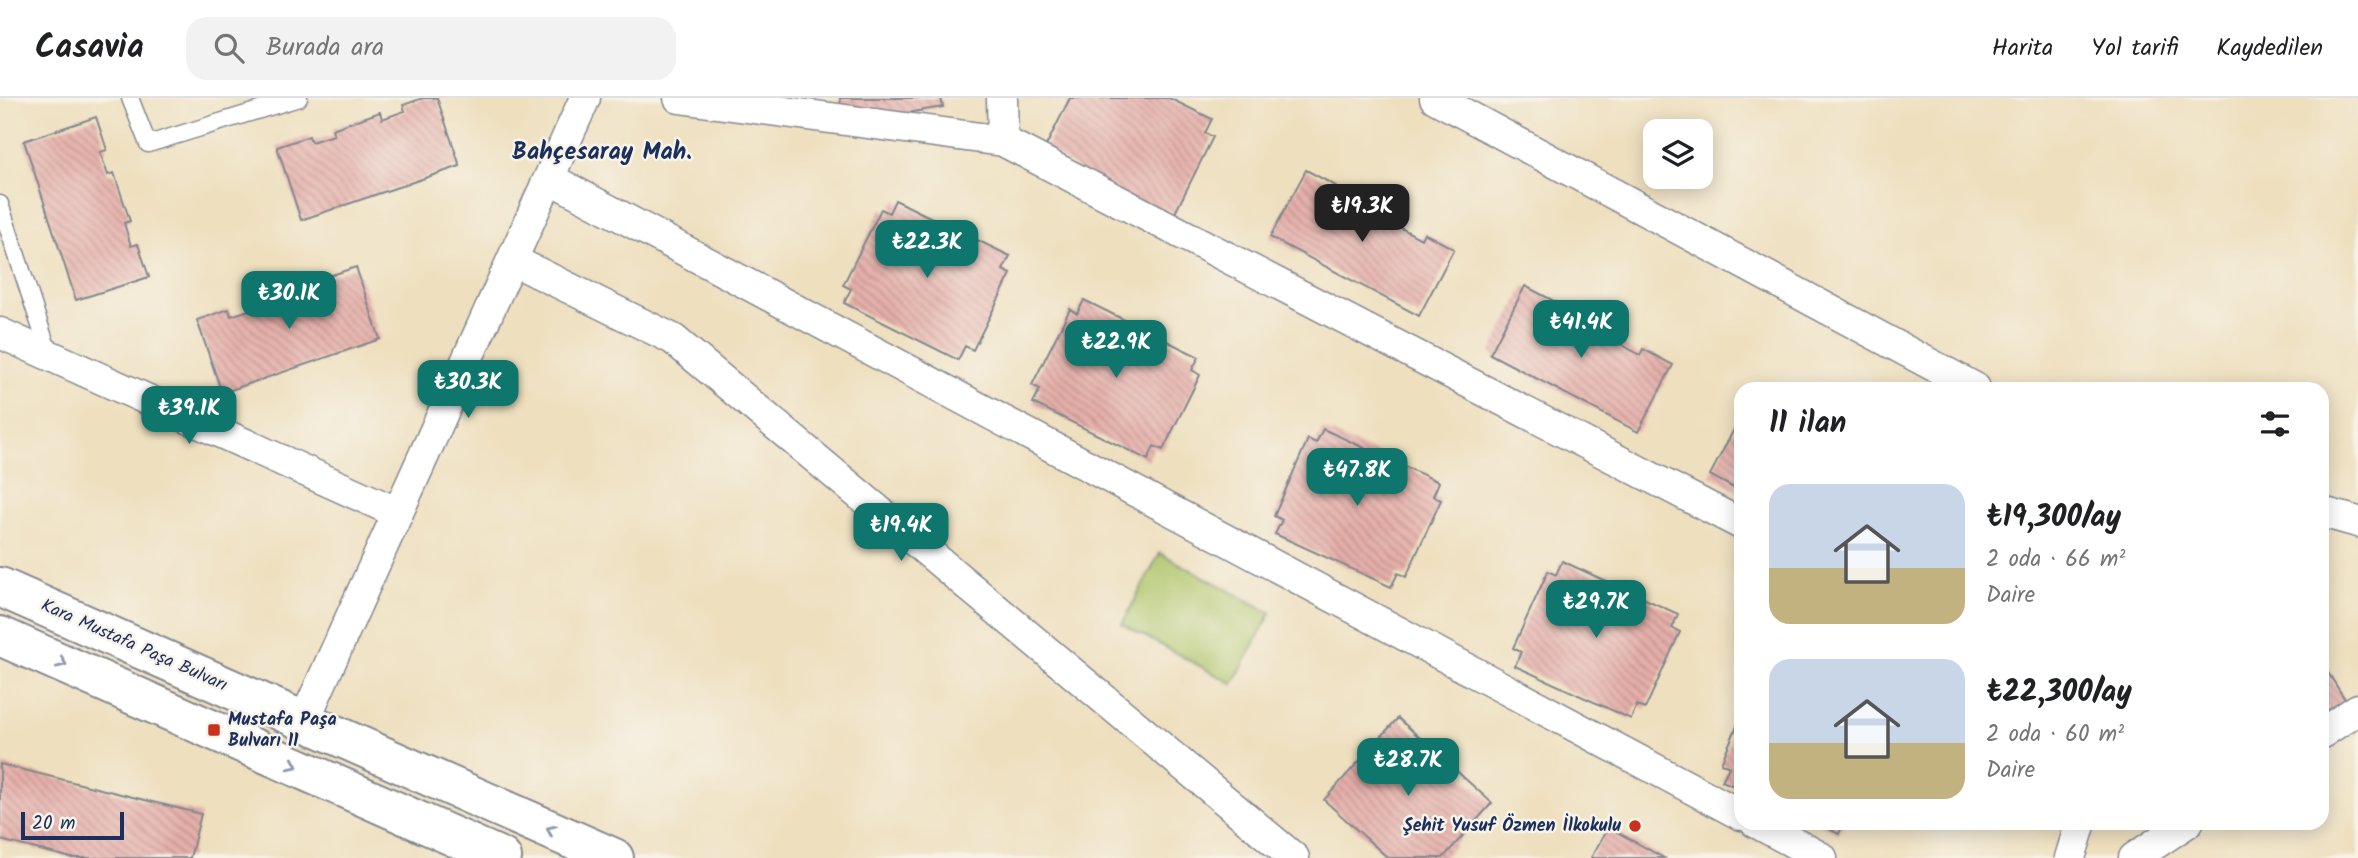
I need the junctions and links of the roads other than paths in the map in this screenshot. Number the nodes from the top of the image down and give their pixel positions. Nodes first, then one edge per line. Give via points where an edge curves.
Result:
1 (130, 98) edge
2 (299, 98) edge
3 (585, 98) edge
4 (679, 98) edge
5 (1002, 98) edge
6 (1435, 98) edge
7 (1003, 141) junction
8 (549, 178) junction
9 (0, 204) edge
10 (512, 260) junction
11 (0, 333) edge
12 (50, 356) junction
13 (1964, 382) edge
14 (398, 513) junction
15 (2329, 514) edge
16 (1734, 520) edge
17 (2358, 522) edge
18 (0, 587) edge
19 (0, 636) edge
20 (2358, 709) edge
21 (304, 721) junction
22 (2329, 728) edge
23 (1734, 811) edge
24 (1770, 830) edge
25 (2079, 830) edge
26 (2176, 830) edge
27 (502, 858) edge
28 (614, 858) edge
29 (1294, 858) edge
30 (1822, 858) edge
31 (2070, 858) edge
32 (2134, 858) edge

1 - 2 lane via 148,144
3 - 8 street
4 - 7 street
5 - 7 street
6 - 13 street
7 - 16 street
8 - 10 street
8 - 23 street
9 - 12 lane
10 - 14 street
10 - 29 street via 673,339
11 - 12 street
12 - 14 street
14 - 21 street
15 - 17 street
18 - 21 main road, Kara Mustafa Paşa Bulvarı
19 -> 27 main road
20 - 22 street
28 -> 21 main road, Kara Mustafa Paşa Bulvarı
24 - 30 street
25 - 31 street
26 - 32 street

